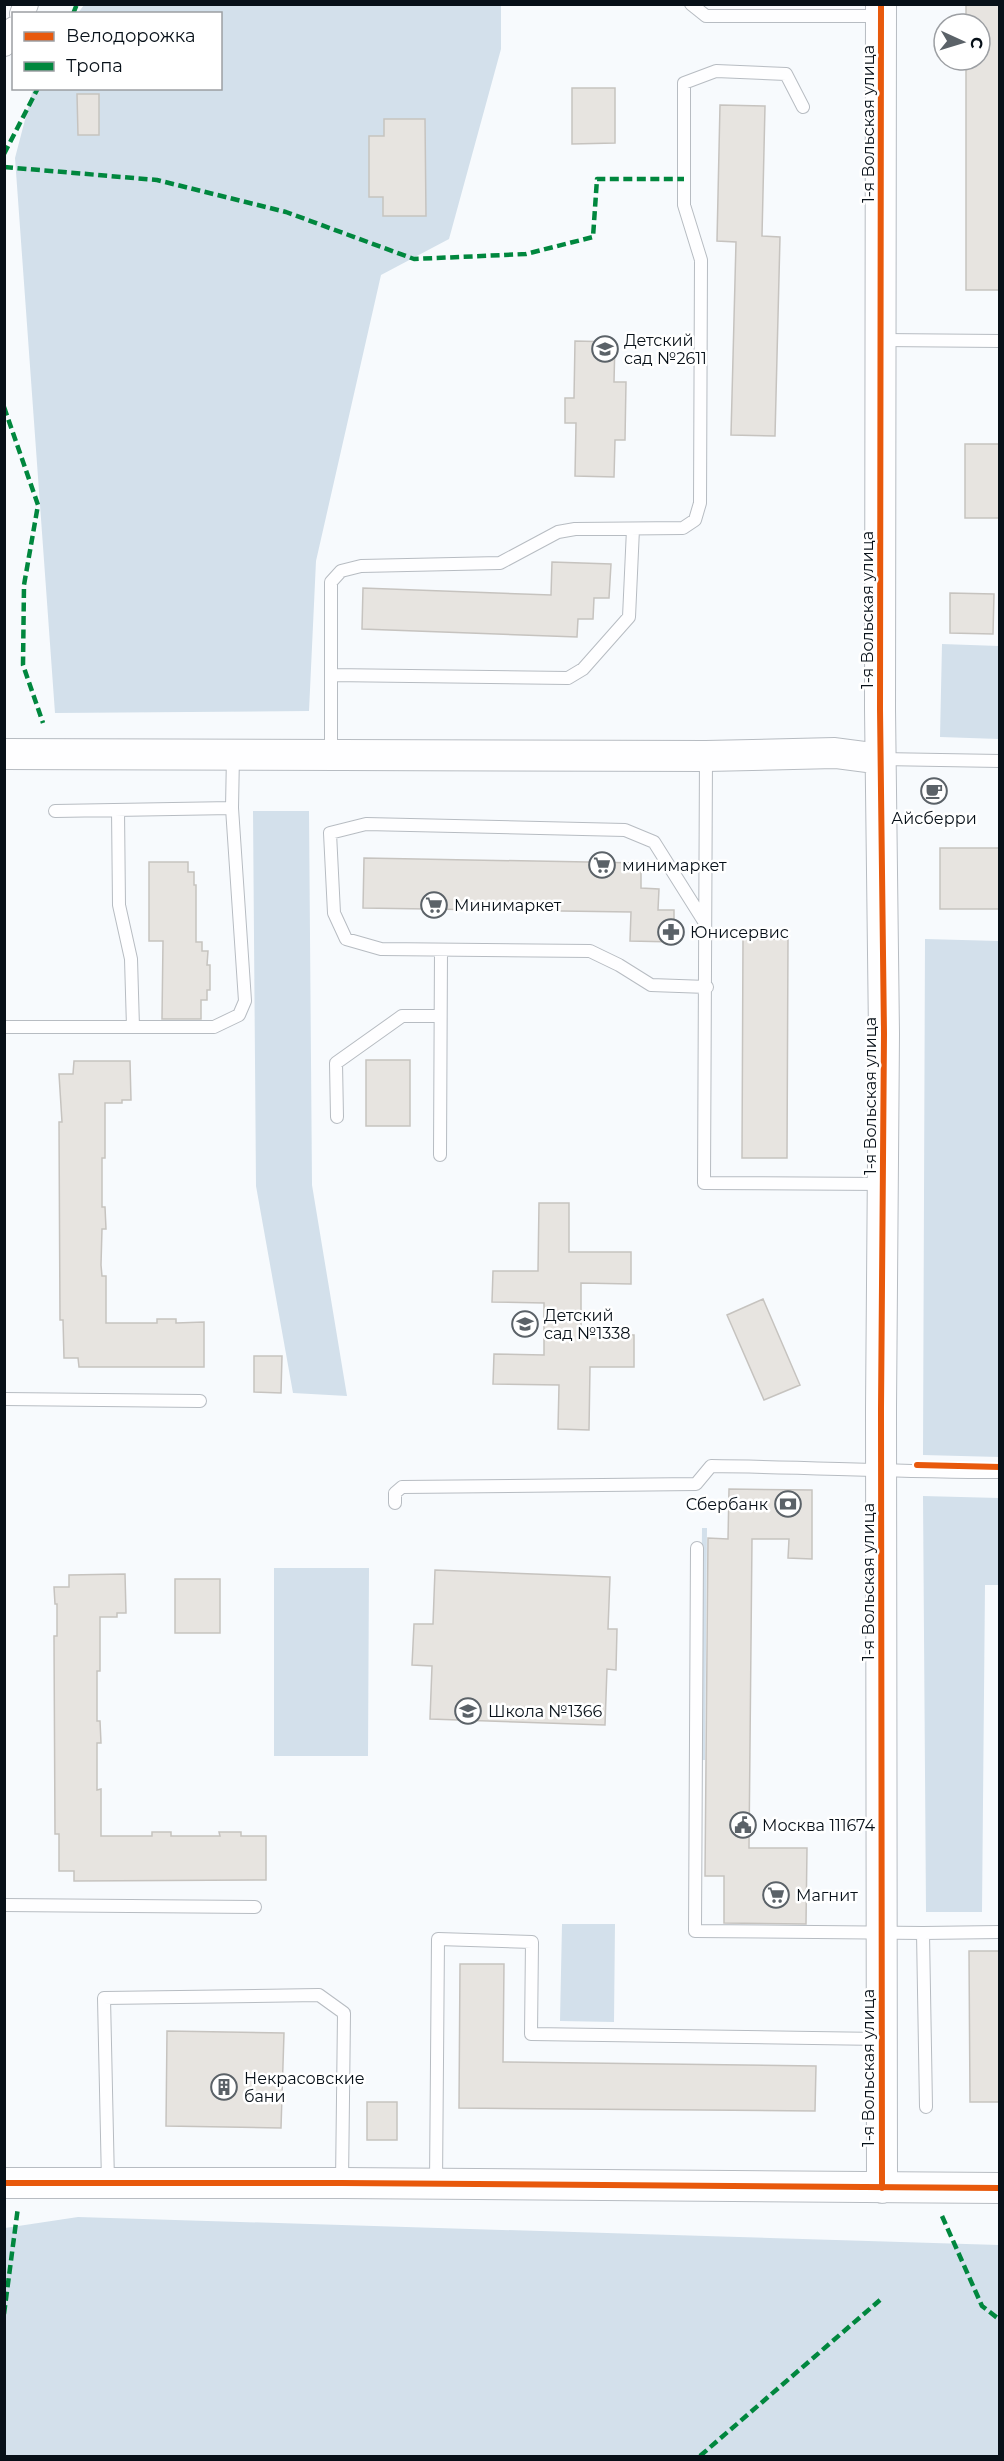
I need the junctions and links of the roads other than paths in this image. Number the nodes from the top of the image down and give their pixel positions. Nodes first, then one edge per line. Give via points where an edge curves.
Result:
1 (691, 4) edge
2 (812, 10) edge
3 (881, 10) edge
4 (803, 107) dead end
5 (882, 340) junction
6 (999, 341) edge
7 (633, 529) junction
8 (331, 675) junction
9 (4, 754) edge
10 (233, 755) junction
11 (331, 755) junction
12 (705, 756) junction
13 (881, 759) junction
14 (999, 761) edge
15 (232, 808) junction
16 (118, 810) junction
17 (55, 811) dead end
18 (705, 923) junction
19 (441, 950) junction
20 (706, 987) junction
21 (441, 1016) junction
22 (4, 1027) edge
23 (133, 1027) junction
24 (337, 1117) dead end
25 (440, 1155) dead end
26 (883, 1184) junction
27 (4, 1399) edge
28 (200, 1401) dead end
29 (881, 1470) junction
30 (999, 1472) edge
31 (395, 1503) dead end
32 (697, 1548) dead end
33 (4, 1905) edge
34 (255, 1907) dead end
35 (999, 1932) edge
36 (882, 1933) junction
37 (923, 1933) junction
38 (881, 2039) junction
39 (926, 2107) dead end
40 (108, 2182) junction
41 (4, 2183) edge
42 (342, 2183) junction
43 (436, 2184) junction
44 (882, 2188) junction
45 (999, 2188) edge

1 - 2 lane via 706,16
2 - 3 lane
3 - 5 street, 1-я Вольская улица
4 - 7 lane via 786,74 716,71 684,83 684,205 701,260 700,503 695,520 683,528
5 - 6 lane
5 - 13 street, 1-я Вольская улица
7 - 8 lane via 558,532 500,563 361,566 341,570 332,582
7 - 8 lane via 629,617 583,669 568,678
8 - 11 lane
9 - 10 street
10 - 11 street
10 - 15 lane
11 - 12 street
12 - 13 street via 835,753
12 - 18 lane
13 - 14 lane
13 - 26 street, 1-я Вольская улица
15 - 16 lane
15 - 23 lane via 245,1001 239,1015 214,1027
16 - 17 lane
16 - 23 lane via 119,905 131,959
18 - 19 lane via 654,842 625,830 366,824 330,833 334,913 346,939 381,949
18 - 20 lane
19 - 20 lane via 590,951 651,985
19 - 21 lane
20 - 26 lane via 704,1183
21 - 24 lane via 402,1016 336,1064
21 - 25 lane
22 - 23 lane
26 - 29 street, 1-я Вольская улица
27 - 28 lane
29 - 30 lane
29 - 31 lane via 711,1466 696,1484 402,1487 395,1493
29 - 36 street, 1-я Вольская улица
32 - 36 lane via 695,1930
33 - 34 lane
35 - 37 lane
36 - 37 lane
36 - 38 street, 1-я Вольская улица
37 - 39 lane
38 - 43 lane via 531,2034 532,1942 438,1939
38 - 44 street, 1-я Вольская улица
40 - 41 street
40 - 42 street
40 - 42 lane via 104,1998 319,1995 344,2013
42 - 43 street
43 - 44 street
44 - 45 street

